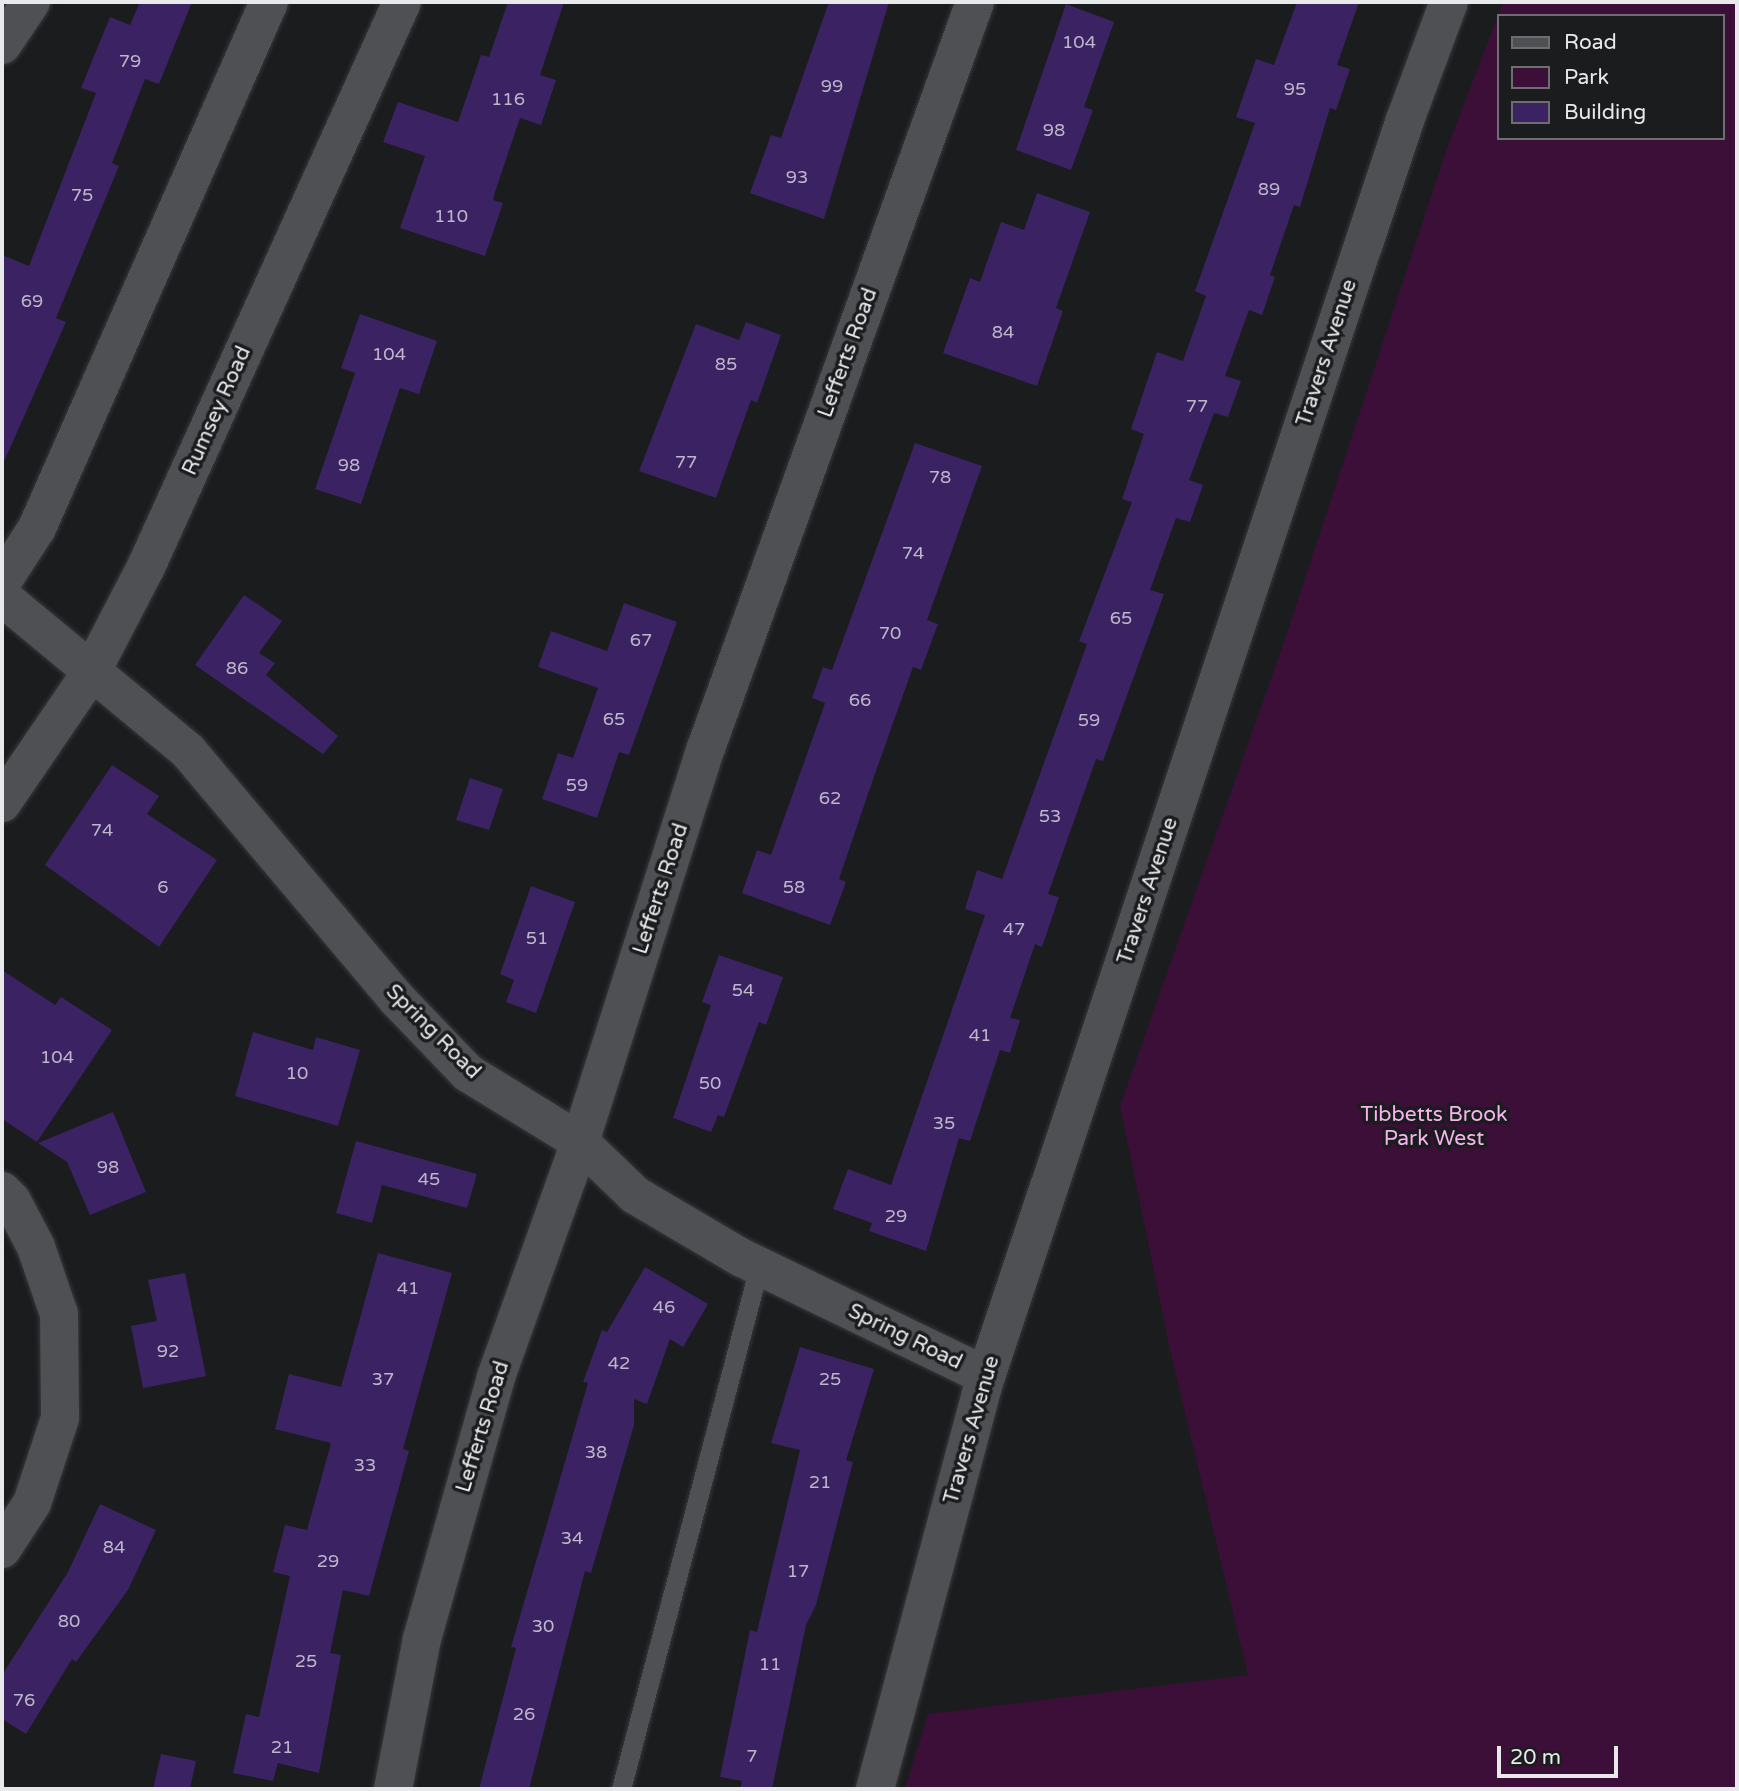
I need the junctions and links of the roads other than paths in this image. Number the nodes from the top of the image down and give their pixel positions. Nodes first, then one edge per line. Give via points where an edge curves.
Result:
1 (31, 2) edge
2 (269, 2) edge
3 (402, 2) edge
4 (975, 2) edge
5 (1449, 2) edge
6 (2, 45) edge
7 (2, 582) edge
8 (2, 597) edge
9 (92, 671) junction
10 (2, 803) edge
11 (580, 1142) junction
12 (2, 1191) edge
13 (759, 1266) junction
14 (986, 1376) junction
15 (2, 1549) edge
16 (393, 1789) edge
17 (621, 1789) edge
18 (875, 1789) edge

1 - 6 street
2 - 7 street via 37,528
3 - 9 street, Rumsey Road via 146,567
4 - 11 street, Lefferts Road via 706,748
5 - 14 street, Travers Avenue via 1405,120
8 - 9 street, Spring Road
9 - 10 street, Rumsey Road
9 - 11 street, Spring Road via 188,751 397,999 468,1073
11 - 13 street, Spring Road via 635,1195
11 - 16 street, Lefferts Road via 496,1377 422,1639
12 - 15 street via 36,1247 59,1314 60,1418 32,1503
13 - 14 street, Spring Road
13 - 17 lane
14 - 18 street, Travers Avenue

